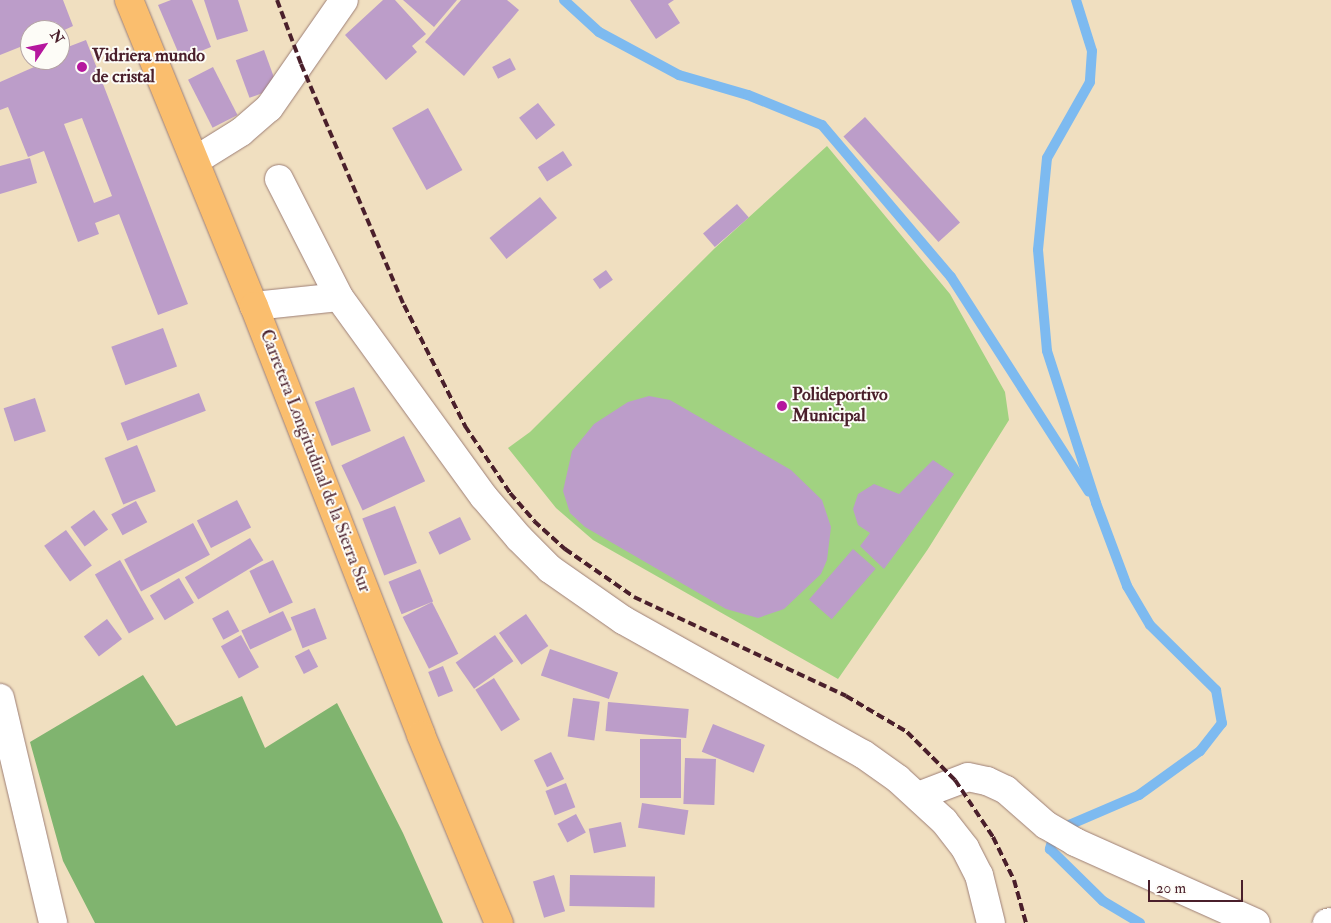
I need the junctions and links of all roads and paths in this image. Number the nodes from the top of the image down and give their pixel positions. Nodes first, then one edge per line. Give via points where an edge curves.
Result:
1 (129, 0) edge
2 (344, 0) edge
3 (196, 160) junction
4 (279, 179) dead end
5 (339, 297) junction
6 (254, 306) junction
7 (0, 698) edge
8 (918, 796) junction
9 (1331, 922) edge
10 (53, 923) edge
11 (499, 923) edge
12 (991, 923) edge
13 (1256, 923) edge
14 (1327, 923) edge

1 - 3 highway, Carretera Longitudinal de la Sierra Sur
2 - 3 street via 269,108 241,132
3 - 6 highway, Carretera Longitudinal de la Sierra Sur
4 - 5 street
5 - 6 street
5 - 8 street via 484,498 550,569 623,620 863,754
6 - 11 highway, Carretera Longitudinal de la Sierra Sur via 421,735
7 - 10 street
8 - 12 street via 944,821 965,848 978,874
8 - 13 street via 968,778 987,781 1006,790 1046,825 1075,842
9 - 14 street

